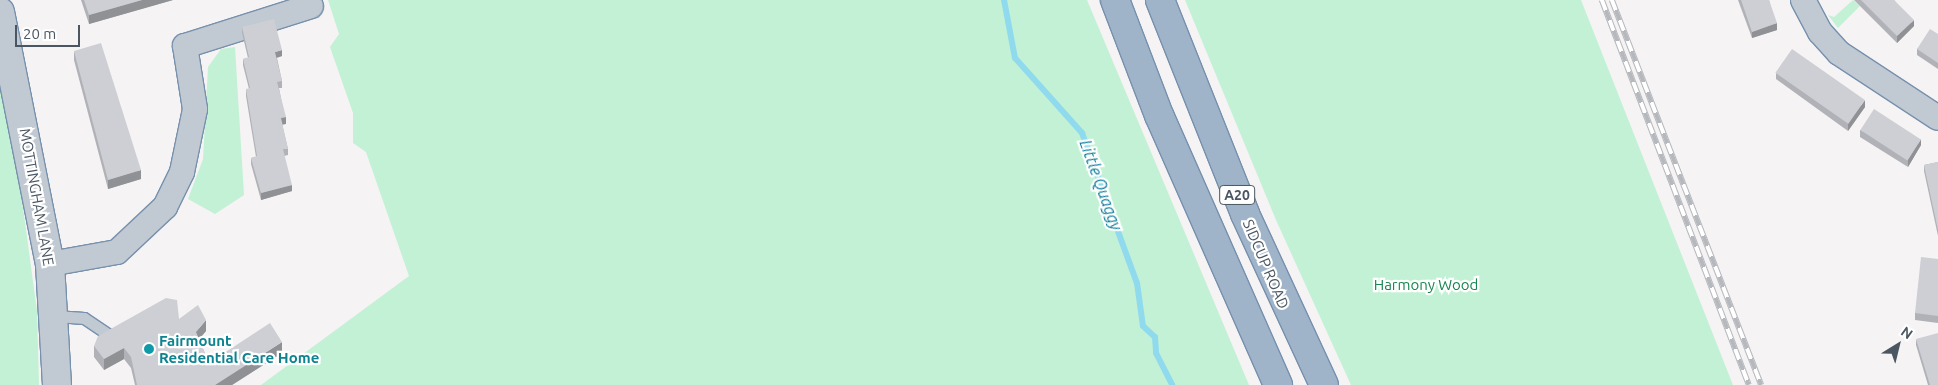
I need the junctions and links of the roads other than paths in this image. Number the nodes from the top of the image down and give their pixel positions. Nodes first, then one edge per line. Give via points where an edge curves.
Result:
1 (1115, 0) edge
2 (1160, 0) edge
3 (1803, 0) edge
4 (311, 6) dead end
5 (0, 12) edge
6 (1938, 118) edge
7 (50, 264) junction
8 (55, 316) junction
9 (109, 335) edge
10 (57, 385) edge
11 (1278, 385) edge
12 (1324, 385) edge

1 - 11 highway, A20 via 1159,115
2 - 12 highway, SIDCUP ROAD / A20 via 1248,223
3 - 6 street via 1820,32 1839,53
4 - 7 street via 185,46 194,109 182,172 165,207 117,252
5 - 7 street, MOTTINGHAM LANE
7 - 8 street, MOTTINGHAM LANE
8 - 9 lane via 84,318
8 - 10 street, MOTTINGHAM LANE

